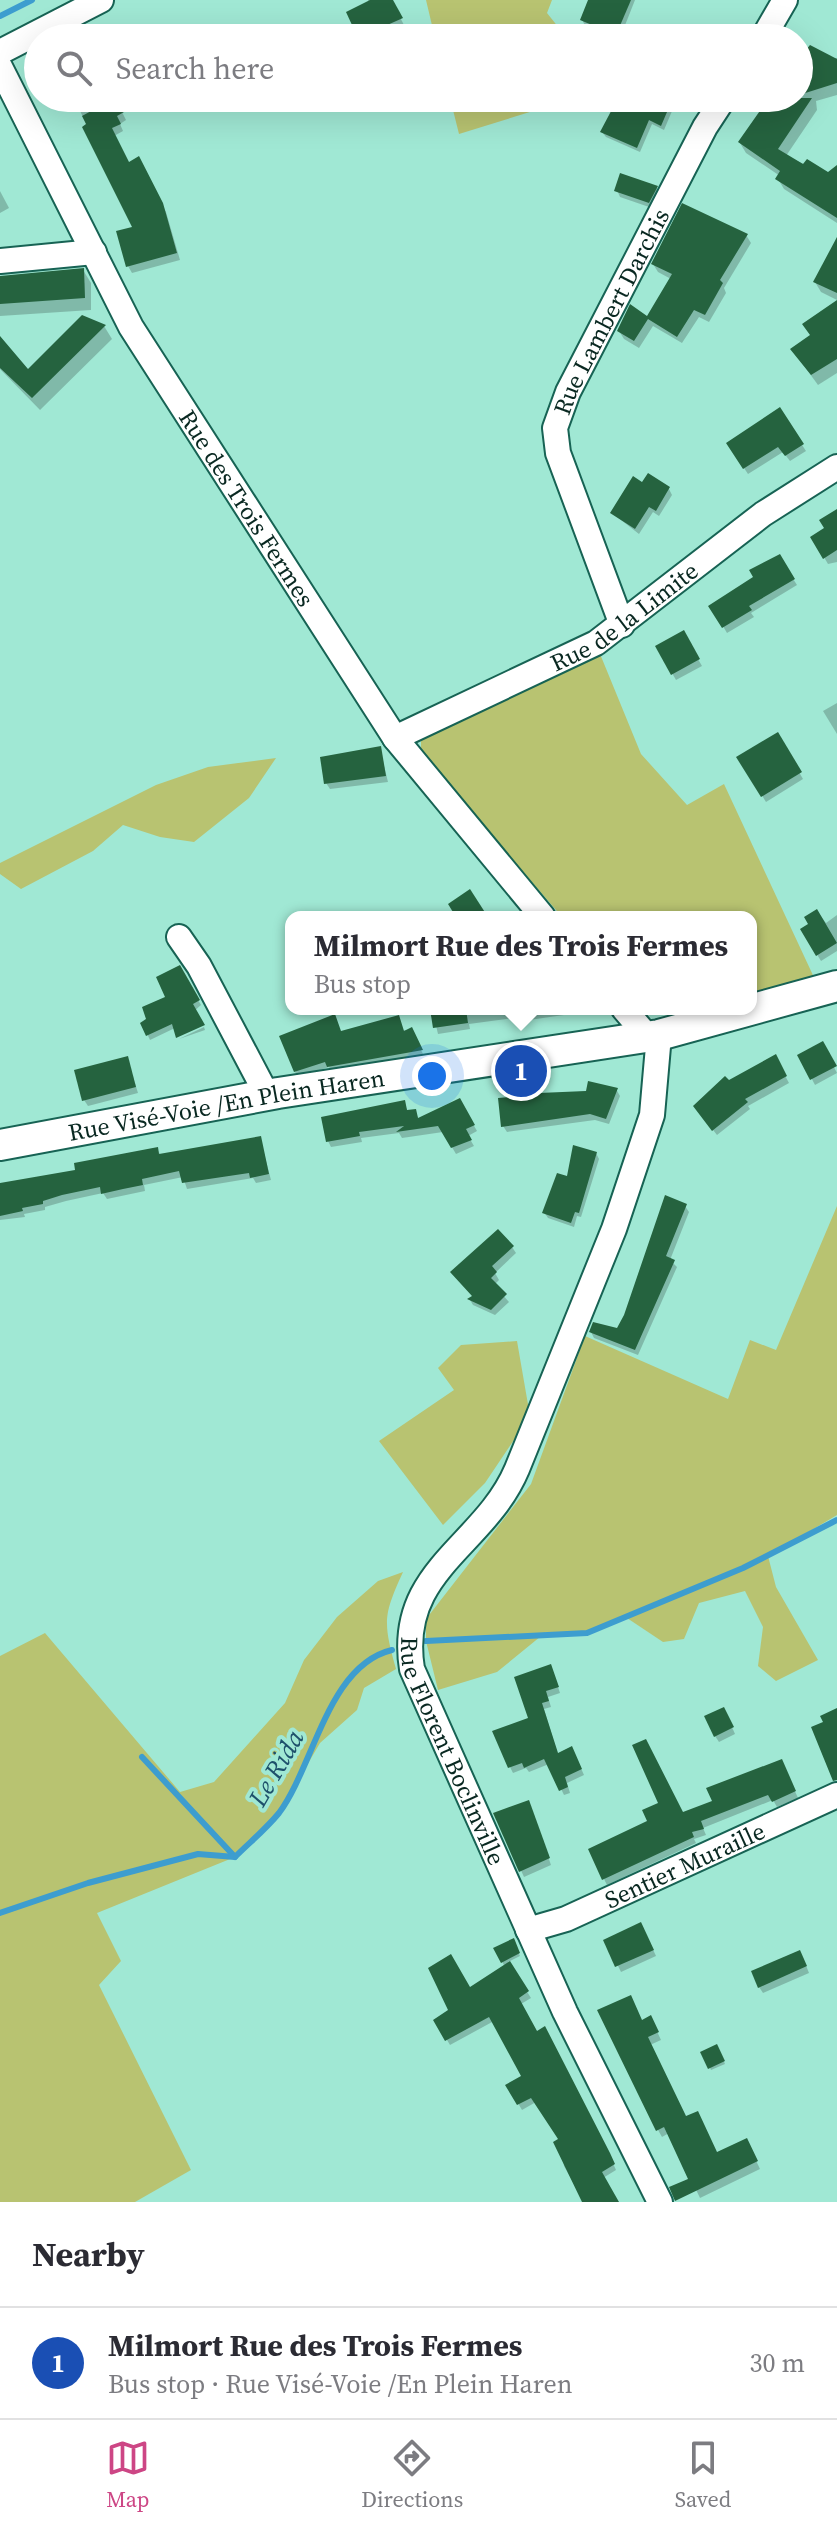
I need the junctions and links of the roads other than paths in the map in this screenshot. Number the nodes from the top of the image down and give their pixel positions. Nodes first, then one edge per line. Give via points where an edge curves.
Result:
1 (101, 0) edge
2 (785, 0) edge
3 (54, 24) edge
4 (771, 24) edge
5 (24, 40) edge
6 (0, 52) edge
7 (0, 67) edge
8 (715, 112) edge
9 (94, 252) junction
10 (0, 261) edge
11 (837, 467) edge
12 (622, 625) junction
13 (395, 738) junction
14 (538, 911) edge
15 (179, 937) dead end
16 (837, 986) edge
17 (757, 1007) edge
18 (631, 1015) edge
19 (728, 1015) edge
20 (653, 1035) junction
21 (267, 1095) junction
22 (0, 1145) edge
23 (837, 1795) edge
24 (528, 1930) junction
25 (660, 2202) edge

1 - 3 street
2 - 4 street
5 - 6 street
7 - 9 street, Rue des Trois Fermes
8 - 12 street, Rue Lambert Darchis via 568,392 555,428 558,453
9 - 10 street
9 - 13 street, Rue des Trois Fermes via 131,327
11 - 12 street, Rue de la Limite via 763,514
12 - 13 street, Rue de la Limite via 596,643
13 - 14 street, Rue des Trois Fermes
15 - 21 street
16 - 17 street, Rue Visé-Voie /En Plein Haren
18 - 20 street
19 - 20 street, Rue Visé-Voie /En Plein Haren
20 - 21 street, Rue Visé-Voie /En Plein Haren
20 - 24 street, Rue Florent Boclinville via 652,1115 614,1229 509,1487 435,1574 412,1614 408,1642 412,1669
21 - 22 street, Rue Visé-Voie /En Plein Haren
23 - 24 street, Sentier Muraille via 566,1919
24 - 25 street, Rue Florent Boclinville

